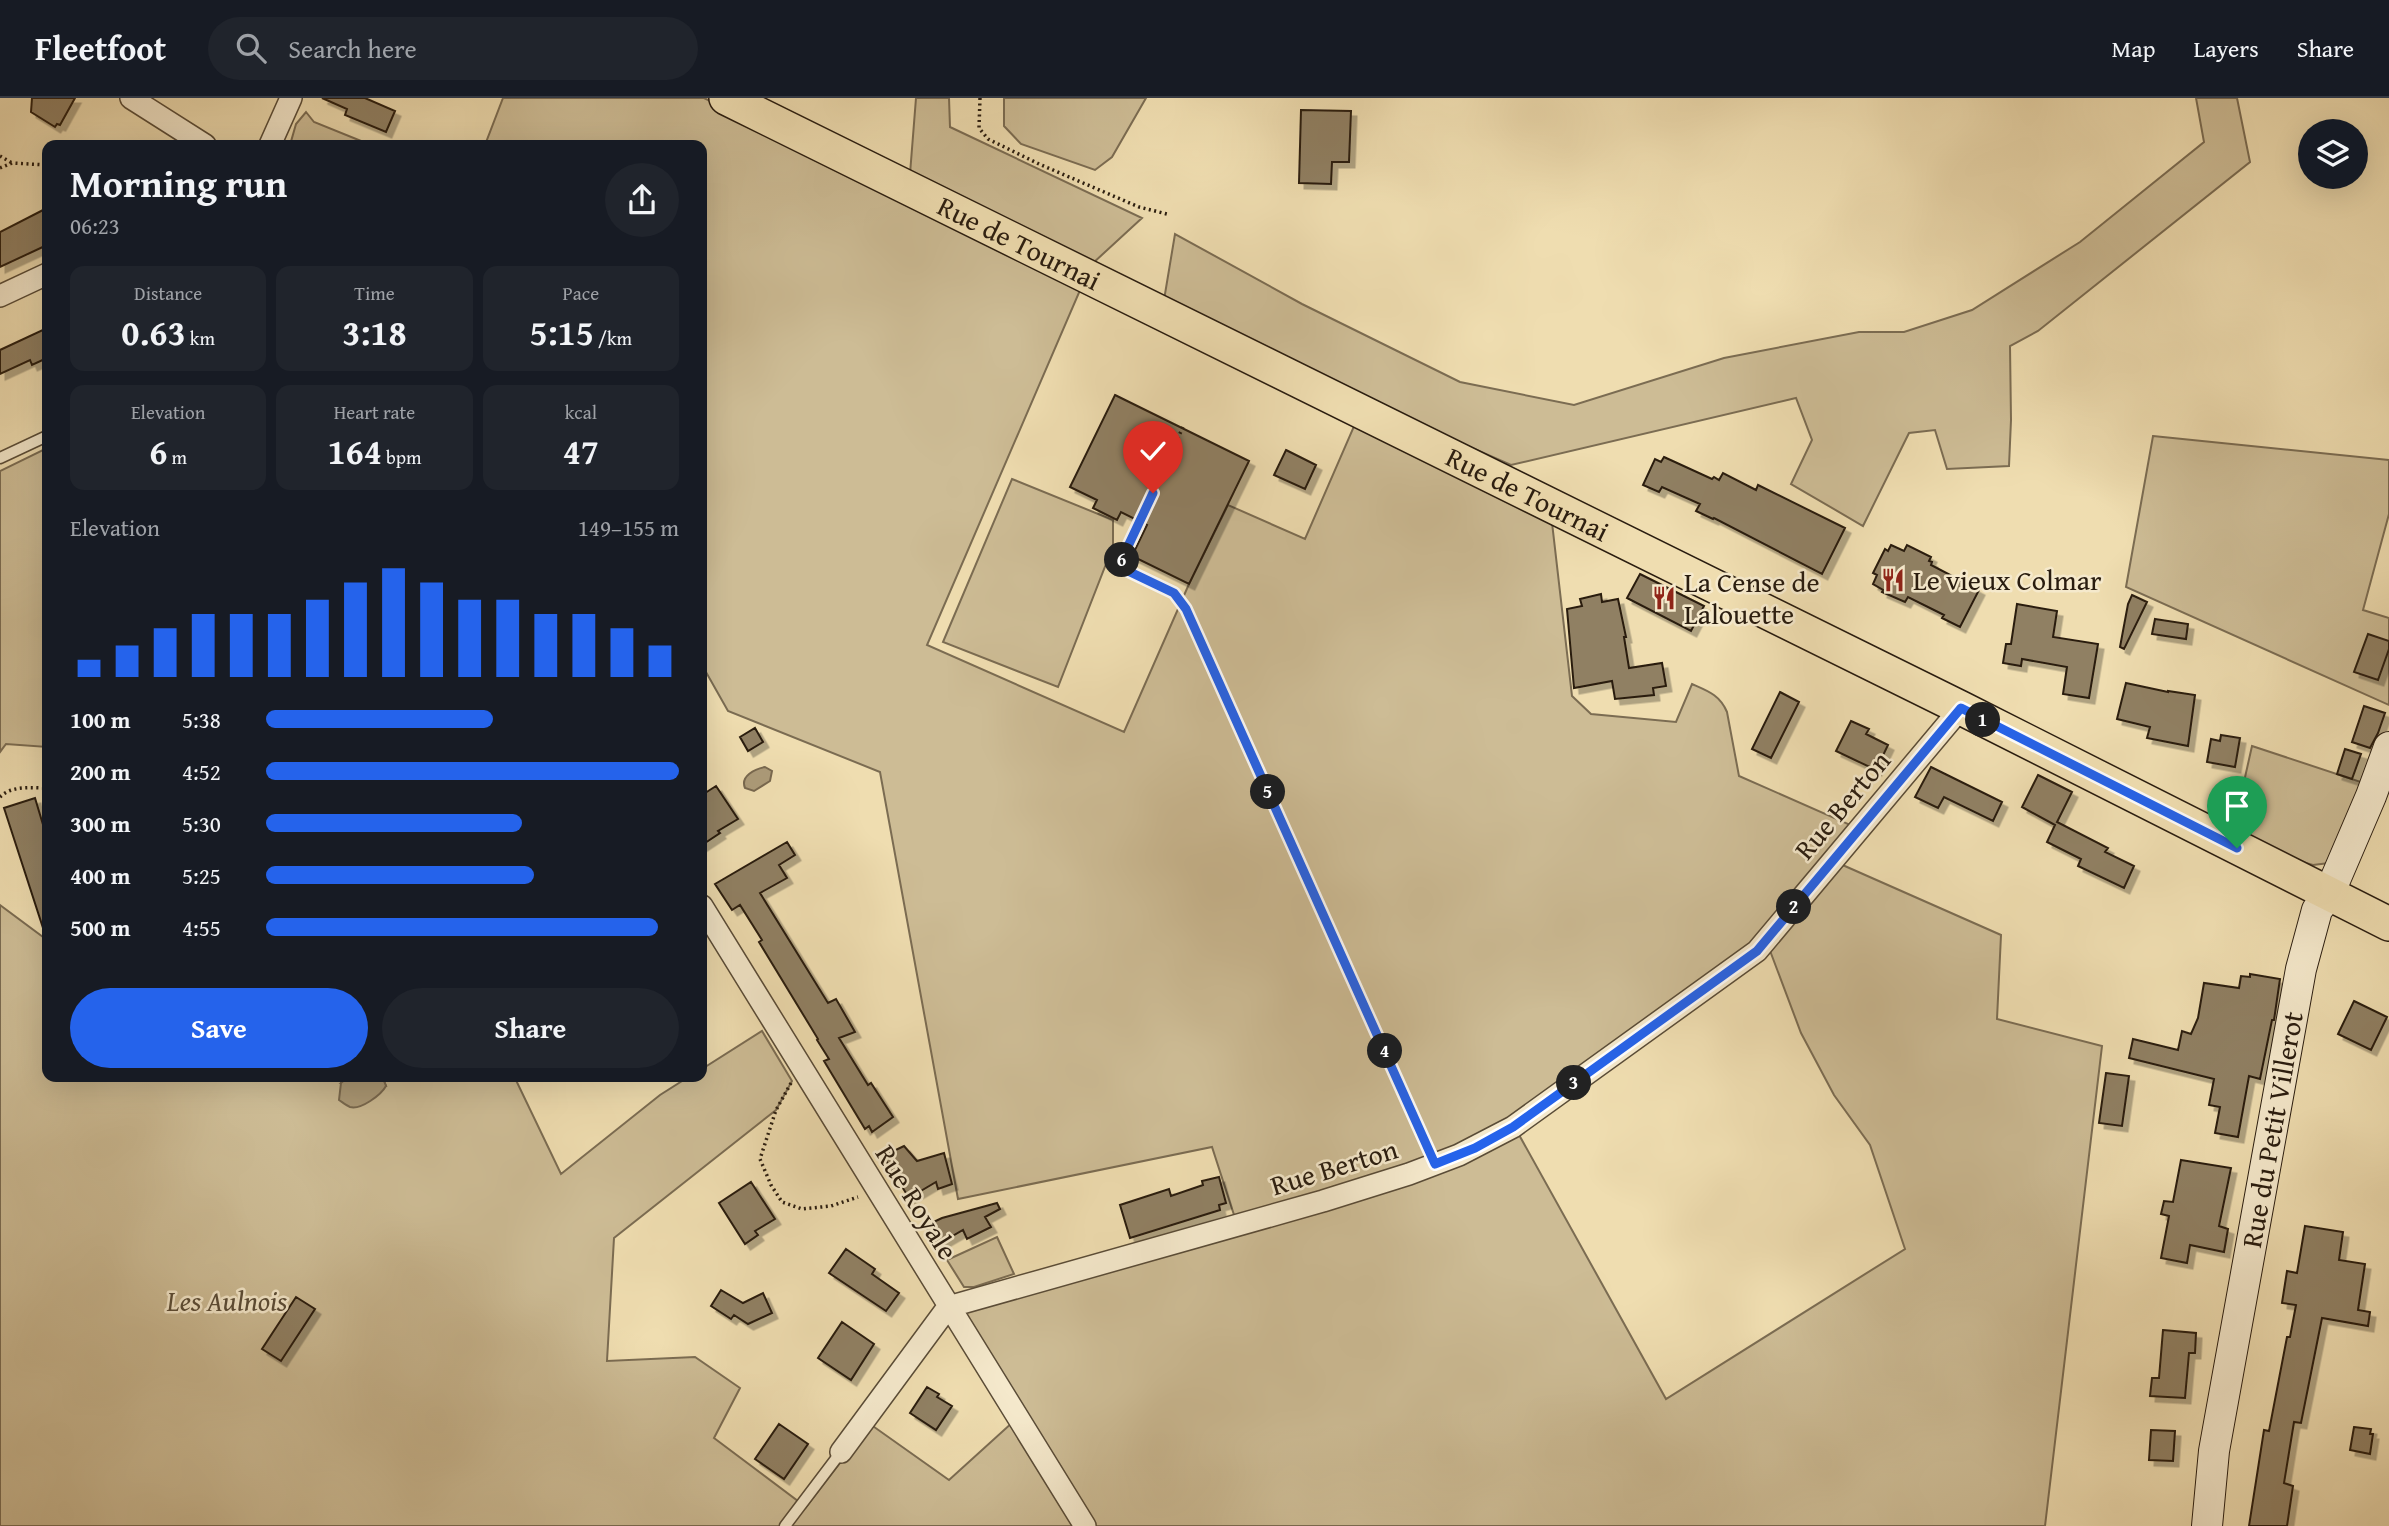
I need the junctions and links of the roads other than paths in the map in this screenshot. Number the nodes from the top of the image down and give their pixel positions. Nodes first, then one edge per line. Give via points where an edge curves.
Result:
1 (131, 98) edge
2 (291, 98) edge
3 (726, 98) edge
4 (197, 140) edge
5 (272, 140) edge
6 (42, 276) edge
7 (0, 296) edge
8 (42, 438) edge
9 (0, 458) edge
10 (1961, 708) junction
11 (2389, 747) edge
12 (2329, 894) junction
13 (707, 914) edge
14 (2389, 924) edge
15 (948, 1307) junction
16 (841, 1452) joint
17 (785, 1526) edge
18 (1085, 1526) edge
19 (2207, 1526) edge

1 - 4 street
2 - 5 street
3 - 10 main road, Rue de Tournai
6 - 7 street
8 - 9 lane
10 - 12 main road, Rue de Tournai
10 - 15 street, Rue Berton via 1757,951 1513,1127 1435,1164 1323,1201
11 - 12 street, Rue du Petit Villerot
12 - 14 main road, Rue de Tournai
12 - 19 street, Rue du Petit Villerot via 2317,910 2301,969 2214,1451
13 - 15 street, Rue Royale
15 - 16 street
15 - 18 street, Rue Royale
16 - 17 lane

